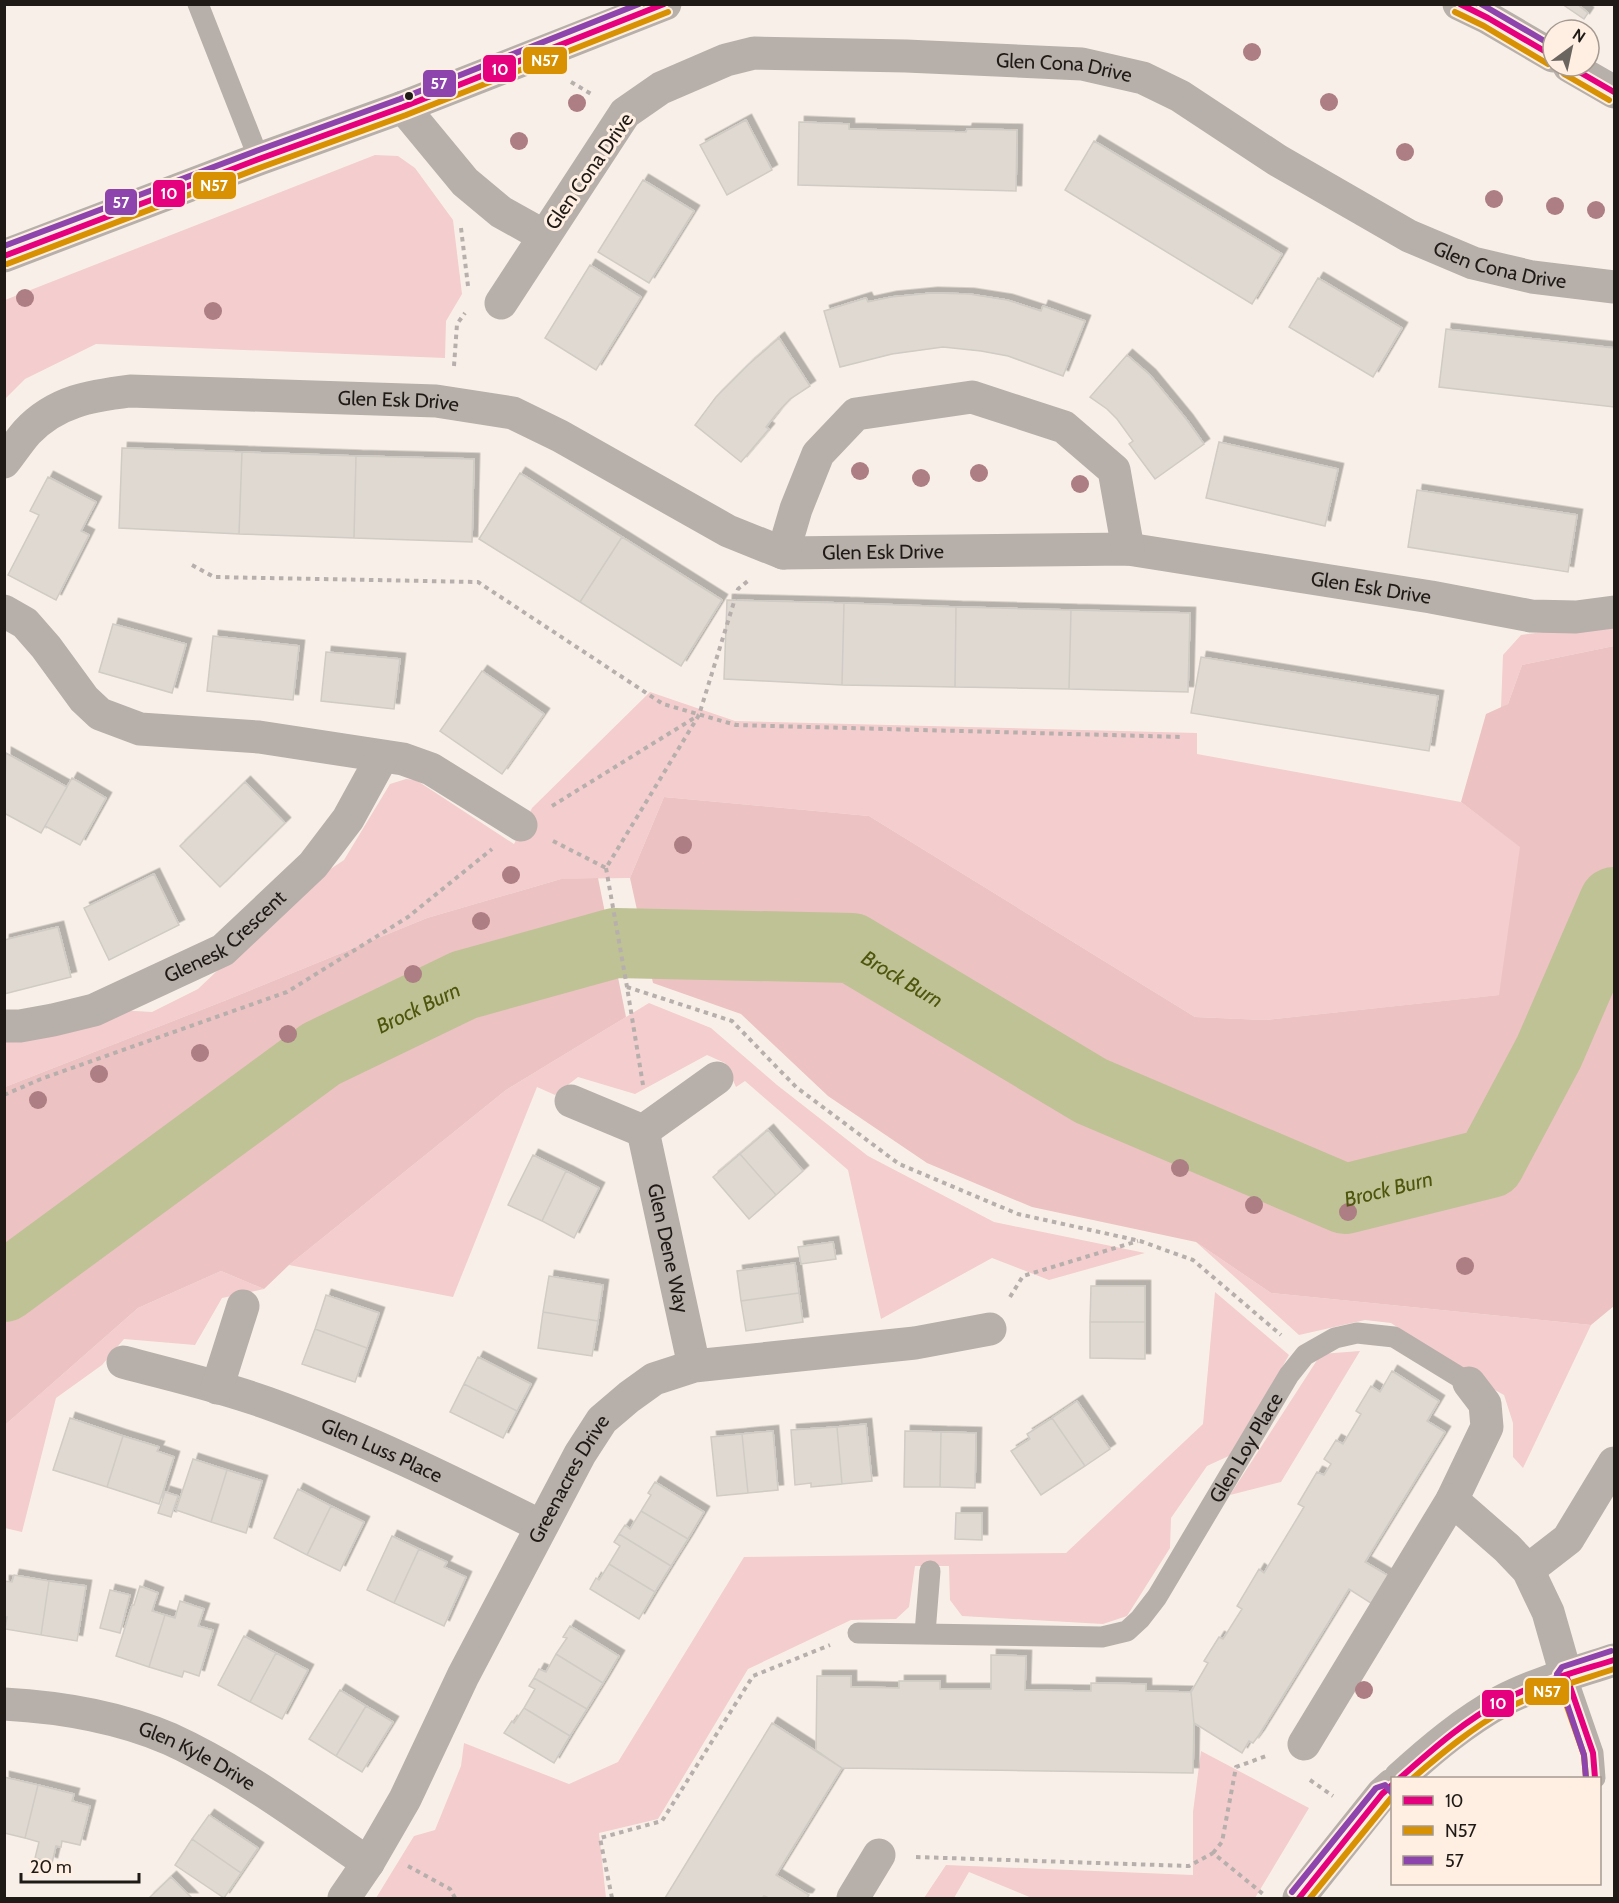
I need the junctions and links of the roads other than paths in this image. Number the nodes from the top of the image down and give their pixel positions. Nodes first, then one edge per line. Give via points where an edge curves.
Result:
1 (198, 4) edge
2 (665, 4) edge
3 (1459, 4) edge
4 (1541, 49) edge
5 (1590, 78) edge
6 (1614, 92) edge
7 (403, 107) junction
8 (259, 159) junction
9 (544, 236) junction
10 (4, 256) edge
11 (1614, 287) edge
12 (486, 305) road end
13 (4, 462) edge
14 (1128, 549) junction
15 (783, 553) junction
16 (4, 611) edge
17 (1614, 612) edge
18 (382, 757) junction
19 (521, 825) road end
20 (4, 1026) edge
21 (717, 1078) dead end
22 (570, 1101) dead end
23 (643, 1131) junction
24 (243, 1306) dead end
25 (990, 1329) road end
26 (123, 1362) dead end
27 (694, 1366) junction
28 (1469, 1383) joint
29 (217, 1388) junction
30 (1614, 1463) edge
31 (1452, 1500) junction
32 (541, 1526) junction
33 (1528, 1570) junction
34 (930, 1571) dead end
35 (858, 1633) road end
36 (925, 1633) junction
37 (1614, 1660) edge
38 (1566, 1675) junction
39 (4, 1704) edge
40 (1304, 1744) road end
41 (1405, 1777) edge
42 (1595, 1777) edge
43 (1386, 1796) edge
44 (879, 1855) road end
45 (372, 1856) junction
46 (344, 1899) edge
47 (853, 1899) edge
48 (1299, 1899) edge

1 - 8 lane
2 - 7 street
3 - 4 street
5 - 6 street
7 - 8 street
7 - 9 street, Glen Cona Drive via 472,188 501,212
8 - 10 street
9 - 11 street, Glen Cona Drive via 625,113 661,88 726,60 754,53 1082,64 1143,78 1180,96 1287,166 1409,236 1473,263 1532,277
9 - 12 street, Glen Cona Drive
13 - 15 street, Glen Esk Drive via 28,431 57,408 85,397 130,391 453,403 513,413 728,531
14 - 15 street, Glen Esk Drive
14 - 15 street via 1114,470 1064,427 972,397 856,414 818,454
14 - 17 street, Glen Esk Drive via 1531,616 1576,617
16 - 18 street via 25,623 100,714 140,729 259,737
18 - 19 street via 403,759 431,769
18 - 20 street, Glenesk Crescent via 348,819 313,865 223,950 94,1010
21 - 23 street
22 - 23 street
23 - 27 street, Glen Dene Way
24 - 29 street
25 - 27 street, Greenacres Drive via 915,1343
26 - 29 street, Glen Luss Place
27 - 32 street, Greenacres Drive via 654,1379 602,1420
28 - 31 street, Glen Loy Place via 1485,1404 1487,1427
28 - 36 lane, Glen Loy Place via 1394,1337 1357,1333 1335,1338 1305,1355 1288,1375 1157,1596 1127,1631 1102,1637
29 - 32 street, Glen Luss Place via 345,1433
30 - 33 street via 1568,1539
31 - 33 street
31 - 40 street, Glen Loy Place
32 - 45 street, Greenacres Drive via 405,1799
33 - 38 street via 1548,1612
34 - 36 lane
35 - 36 lane, Glen Loy Place
37 - 38 street
38 - 41 street via 1503,1701 1444,1739
38 - 42 lane via 1593,1753
39 - 45 street, Glen Kyle Drive via 102,1717 169,1739
43 - 48 street
44 - 47 street
45 - 46 street, Greenacres Drive

